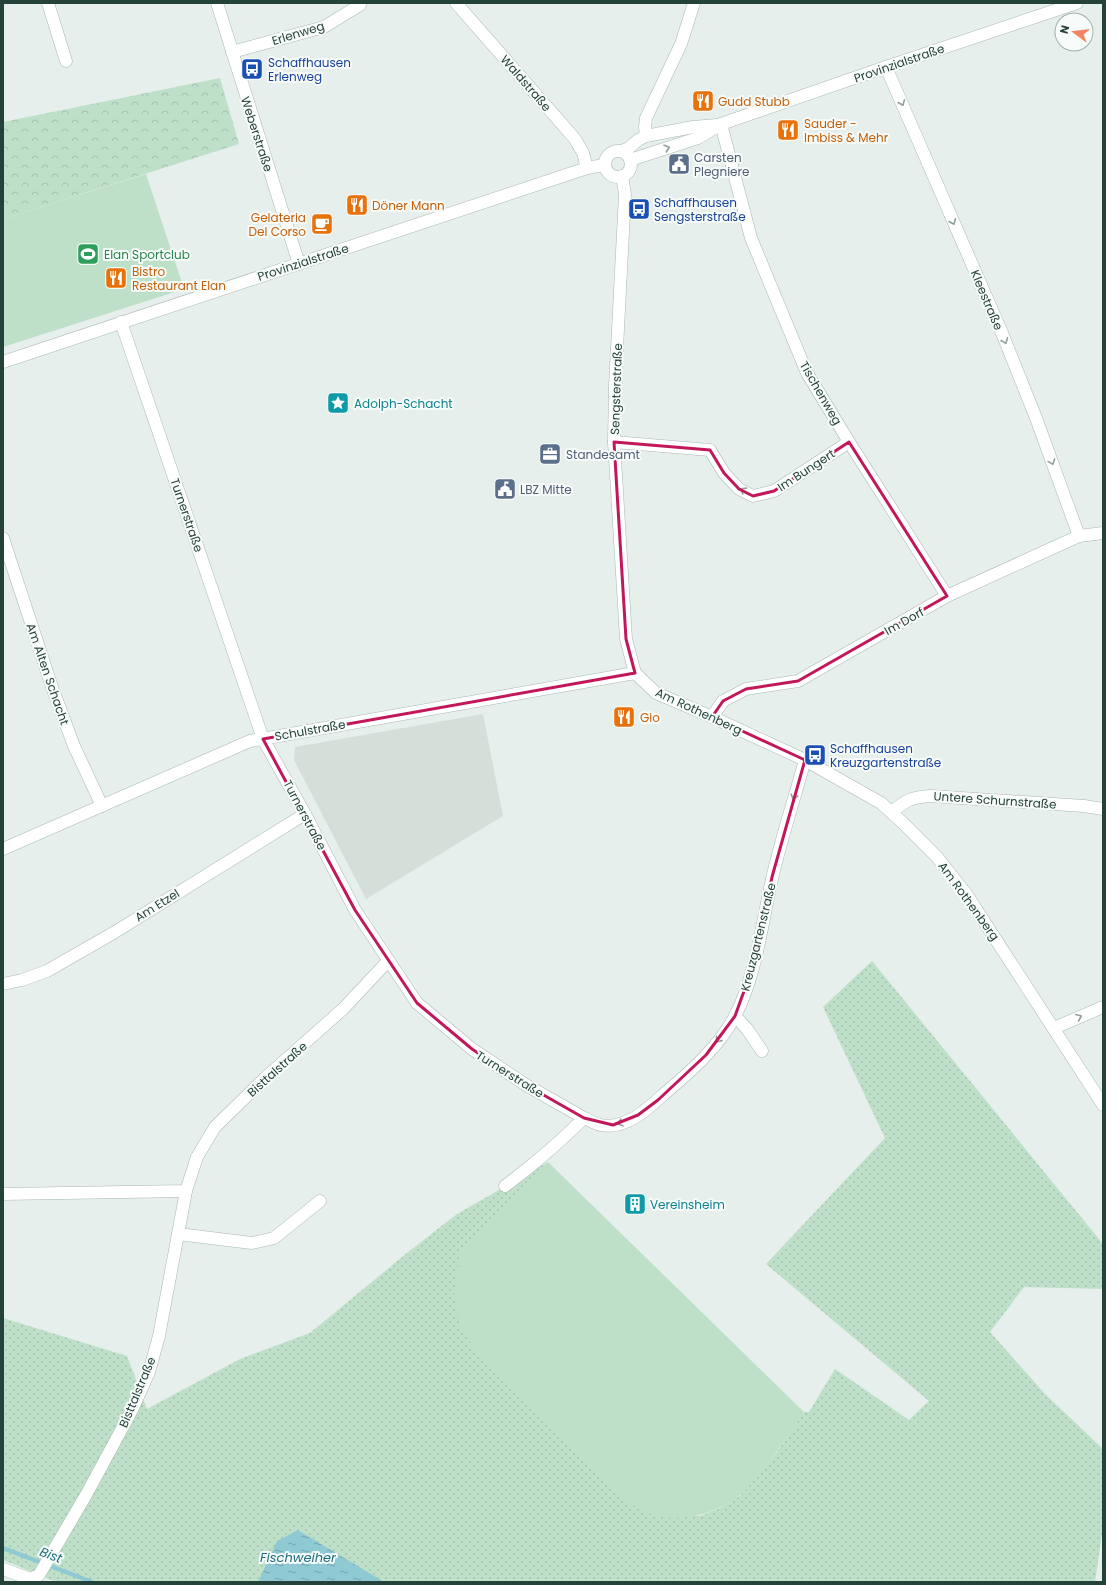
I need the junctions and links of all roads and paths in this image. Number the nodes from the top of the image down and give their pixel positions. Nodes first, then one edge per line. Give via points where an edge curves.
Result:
1 (48, 3) edge
2 (217, 3) edge
3 (456, 3) edge
4 (694, 3) edge
5 (1077, 3) edge
6 (360, 5) dead end
7 (1056, 7) edge
8 (232, 52) junction
9 (66, 61) dead end
10 (886, 67) junction
11 (721, 124) junction
12 (646, 136) junction
13 (621, 151) junction
14 (630, 160) junction
15 (604, 165) junction
16 (587, 168) junction
17 (622, 176) junction
18 (298, 264) junction
19 (121, 322) junction
20 (3, 362) edge
21 (614, 442) junction
22 (849, 442) junction
23 (1103, 533) edge
24 (1078, 536) junction
25 (3, 538) edge
26 (947, 596) junction
27 (635, 673) junction
28 (712, 717) junction
29 (263, 739) junction
30 (805, 760) junction
31 (102, 806) junction
32 (1103, 809) edge
33 (891, 812) junction
34 (305, 814) junction
35 (3, 849) edge
36 (388, 961) junction
37 (3, 984) edge
38 (1103, 1007) edge
39 (735, 1016) junction
40 (1054, 1028) junction
41 (762, 1051) dead end
42 (1103, 1105) edge
43 (584, 1118) junction
44 (505, 1186) dead end
45 (186, 1191) junction
46 (3, 1194) edge
47 (320, 1200) dead end
48 (178, 1234) junction
49 (3, 1569) edge

1 - 9 street
2 - 8 street, Weberstraße
3 - 16 street, Waldstraße via 575,139 583,153
4 - 12 street via 681,44 646,118
5 - 7 street, Provinzialstraße
6 - 8 street, Erlenweg via 324,27
7 - 10 street, Provinzialstraße
8 - 18 street, Weberstraße
10 - 11 street, Provinzialstraße
10 -> 24 street, Kleestraße via 1002,333 1036,418
11 - 12 street, Provinzialstraße
14 -> 11 street, Provinzialstraße via 698,138
11 - 22 street, Tischenweg via 751,238 807,372
12 - 13 street, Provinzialstraße
13 - 14 street via 627,154
13 - 15 street, Provinzialstraße via 612,151
14 - 17 street via 630,168
15 - 16 street, Provinzialstraße
15 - 17 street via 611,175
16 - 18 street, Provinzialstraße
17 - 21 street, Sengsterstraße via 625,194
18 - 19 street, Provinzialstraße
19 - 20 street, Provinzialstraße
19 - 29 street, Turnerstraße
22 -> 21 street, Im Bungert via 774,491 753,496 740,489 724,473 710,450
21 - 27 street, Sengsterstraße via 626,639
22 - 26 street, Tischenweg
23 - 24 street, Im Dorf
24 - 26 street, Im Dorf
25 - 31 street, Am Alten Schacht via 52,687 74,746
26 - 28 street, Im Dorf via 798,680 746,689 723,701
27 - 28 street, Am Rothenberg via 656,693
27 - 29 street, Schulstraße
28 - 30 street, Am Rothenberg
29 - 31 street, Schulstraße via 234,747
29 - 34 street, Turnerstraße
30 - 33 street, Am Rothenberg via 874,799
30 -> 39 street, Kreuzgartenstraße via 772,877 752,969
31 - 35 street, Schulstraße
32 - 33 street, Untere Schurnstraße via 931,796 915,797
33 - 40 street, Am Rothenberg via 923,841 967,894
34 - 36 street, Turnerstraße via 355,910
34 - 37 street, Am Etzel via 115,932 47,971
36 - 43 street, Turnerstraße via 417,1003 472,1049 526,1085
36 - 45 street, Bisttalstraße via 343,1009 265,1078 215,1127 196,1157
40 -> 38 street
39 - 41 street
39 -> 43 street, Kreuzgartenstraße via 706,1055 638,1115 613,1125 601,1125
40 - 42 street, Am Rothenberg
43 - 44 street via 541,1158
45 - 46 street
45 - 48 street, Bisttalstraße
47 - 48 street via 274,1238 263,1241 252,1243
48 - 49 street, Bisttalstraße via 159,1336 149,1372 132,1410 39,1575 30,1579

